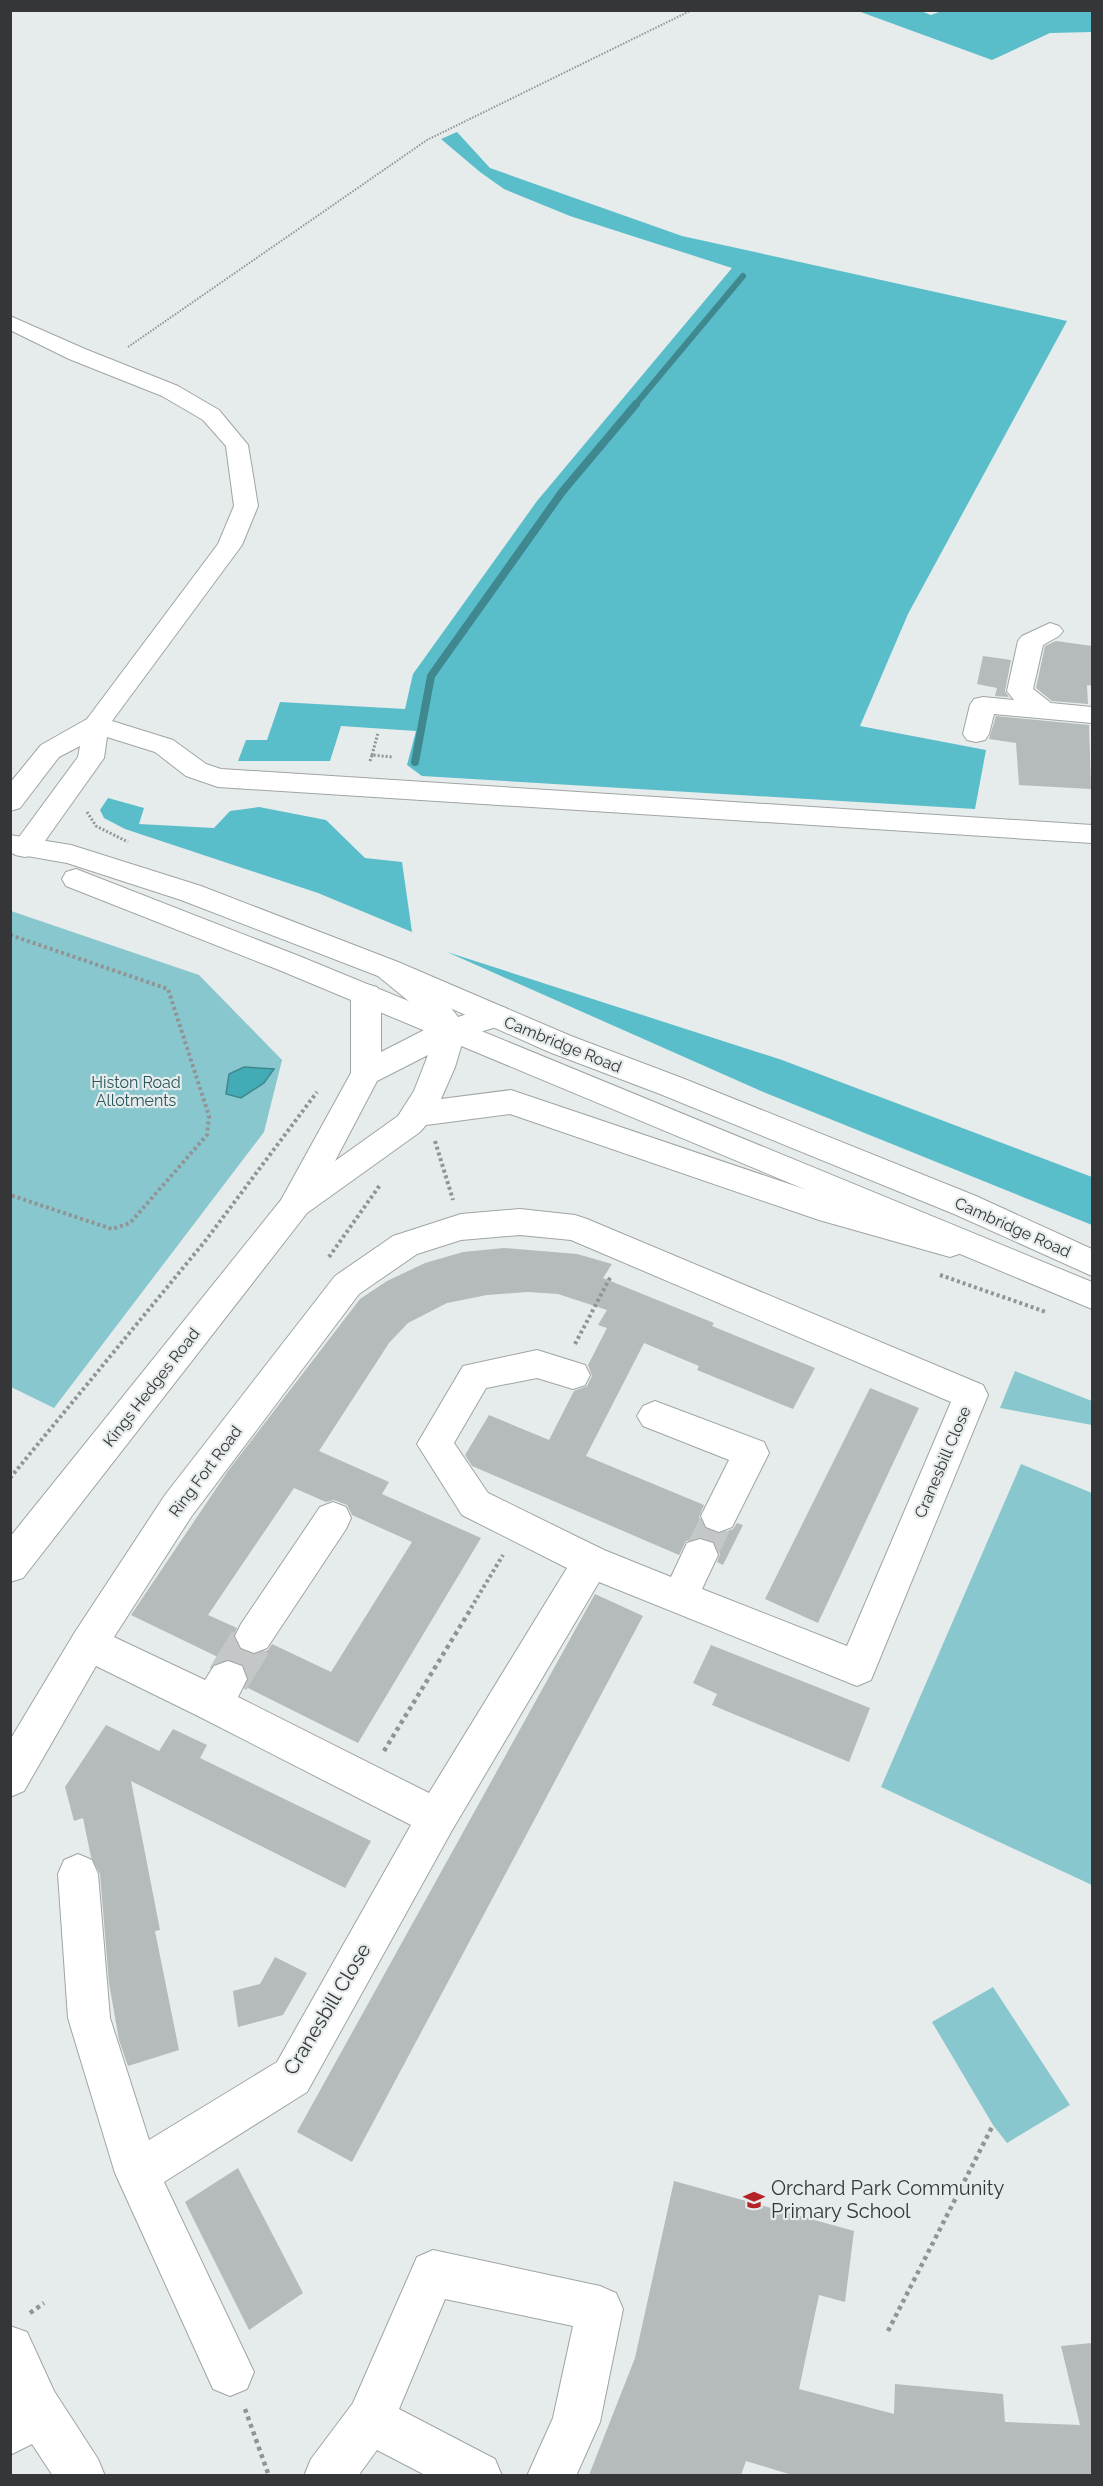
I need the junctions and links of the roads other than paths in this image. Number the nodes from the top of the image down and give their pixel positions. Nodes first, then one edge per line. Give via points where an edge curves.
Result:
1 (10, 322) edge
2 (1050, 631) dead end
3 (1043, 710) junction
4 (1092, 715) edge
5 (96, 725) junction
6 (976, 734) dead end
7 (10, 802) edge
8 (1092, 834) edge
9 (18, 846) edge
10 (388, 969) junction
11 (366, 995) junction
12 (495, 1016) junction
13 (451, 1030) junction
14 (366, 1073) junction
15 (425, 1123) junction
16 (293, 1209) junction
17 (461, 1227) joint
18 (992, 1256) junction
19 (1092, 1263) edge
20 (1092, 1296) edge
21 (567, 1373) road end
22 (655, 1416) dead end
23 (719, 1516) tunnel mouth
24 (333, 1518) dead end
25 (15, 1552) edge
26 (700, 1555) tunnel mouth
27 (591, 1562) junction
28 (680, 1597) junction
29 (254, 1636) tunnel mouth
30 (88, 1644) junction
31 (10, 1778) edge
32 (437, 1818) junction
33 (78, 1874) dead end
34 (137, 2173) junction
35 (10, 2349) edge
36 (230, 2372) road end
37 (24, 2420) edge
38 (370, 2420) junction
39 (81, 2475) edge
40 (328, 2475) edge
41 (478, 2475) edge
42 (551, 2475) edge

1 - 5 street via 170,391 211,416 237,445 246,506 230,545
2 - 3 street via 1031,640 1020,691
3 - 4 street
3 - 6 street via 983,705
5 - 7 street via 50,751
5 - 8 street via 164,746 196,770 218,778
5 - 9 street via 91,758
9 - 10 street, Cambridge Road via 71,854 191,893
9 - 11 street, Cambridge Road via 54,871
10 - 12 street, Cambridge Road
10 - 13 street via 433,1004
11 - 13 street, Cambridge Road
11 - 14 street, Kings Hedges Road
12 - 13 street
12 - 19 street, Cambridge Road via 965,1205
13 - 14 street
13 - 15 street, Kings Hedges Road
13 - 18 street, Cambridge Road
14 - 16 street, Kings Hedges Road
15 - 16 street, Kings Hedges Road via 409,1124
15 - 18 street, Cambridge Road via 511,1102 831,1211
16 - 25 street, Kings Hedges Road
17 - 28 street, Cranesbill Close via 520,1221 575,1228 971,1395 857,1668
17 - 30 street, Ring Fort Road via 405,1245 347,1285 178,1506
18 - 20 street, Cambridge Road
21 - 27 street, Cranesbill Close via 537,1364 475,1376 435,1444 474,1504
22 - 23 street via 751,1453
24 - 29 street
26 - 28 street
27 - 28 street, Cranesbill Close
27 - 32 street, Cranesbill Close
30 - 31 street, Ring Fort Road
30 - 32 street via 220,1691 366,1782
32 - 34 street, Cranesbill Close via 292,2077
33 - 34 street via 89,2018
34 - 36 street
35 - 37 street
37 - 39 street
38 - 40 street
38 - 41 street
38 - 42 street via 433,2273 600,2309 576,2422

